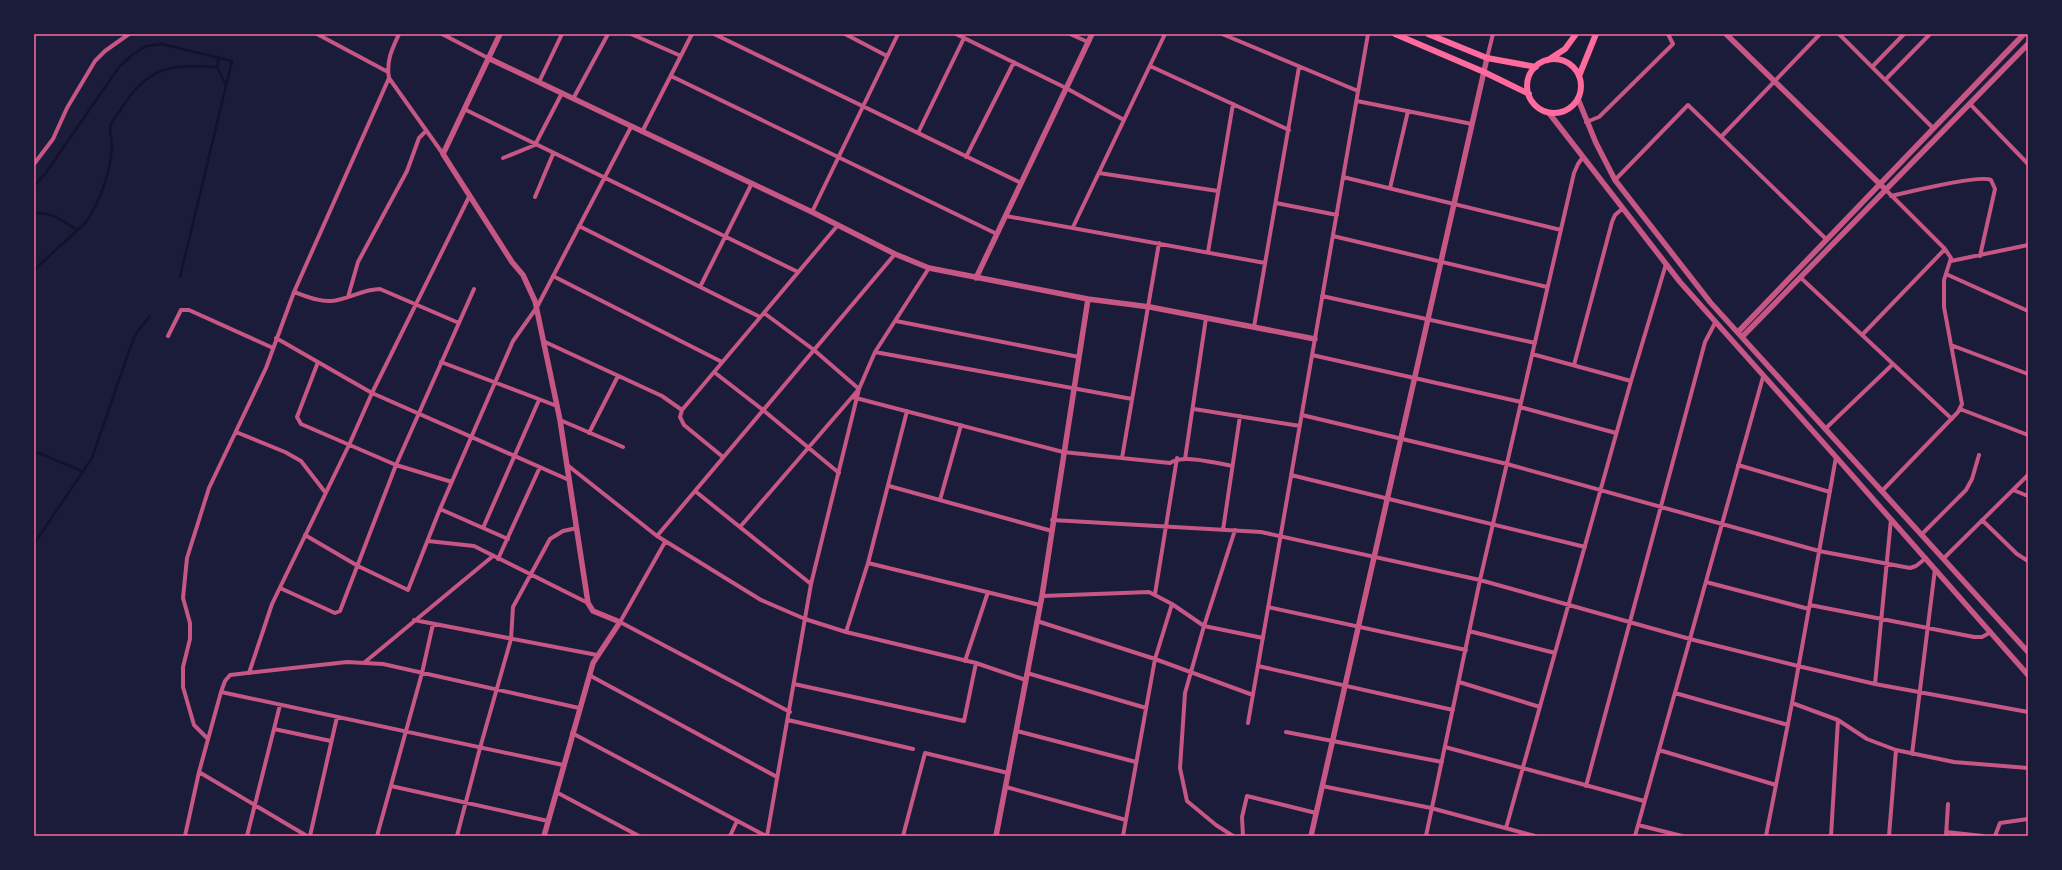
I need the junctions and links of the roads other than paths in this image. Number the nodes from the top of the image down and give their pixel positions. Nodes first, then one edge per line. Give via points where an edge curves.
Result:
1 (130, 34) edge
2 (317, 34) edge
3 (399, 34) edge
4 (442, 34) edge
5 (500, 34) edge
6 (562, 34) edge
7 (608, 34) edge
8 (631, 34) edge
9 (692, 34) edge
10 (714, 34) edge
11 (845, 34) edge
12 (898, 34) edge
13 (956, 34) edge
14 (1070, 34) edge
15 (1092, 34) edge
16 (1165, 34) edge
17 (1222, 34) edge
18 (1368, 34) edge
19 (1395, 34) edge
20 (1492, 34) edge
21 (1576, 34) edge
22 (1596, 34) edge
23 (1668, 34) edge
24 (1726, 34) edge
25 (1820, 34) edge
26 (1839, 34) edge
27 (1904, 34) edge
28 (1930, 34) edge
29 (2024, 34) edge
30 (1431, 35) edge
31 (964, 38) junction
32 (1088, 42) junction
33 (2028, 44) edge
34 (681, 56) junction
35 (887, 56) junction
36 (488, 58) junction
37 (1487, 58) junction
38 (1546, 61) junction
39 (1014, 62) junction
40 (1150, 66) junction
41 (1299, 67) junction
42 (1536, 67) junction
43 (1872, 67) junction
44 (388, 72) junction
45 (1484, 72) junction
46 (671, 76) junction
47 (1579, 76) junction
48 (389, 78) junction
49 (1885, 80) junction
50 (1774, 81) junction
51 (539, 82) junction
52 (1066, 88) junction
53 (1358, 91) junction
54 (562, 93) junction
55 (1529, 94) junction
56 (573, 99) junction
57 (1578, 99) junction
58 (1357, 101) junction
59 (1233, 104) junction
60 (1970, 104) junction
61 (863, 106) junction
62 (464, 109) junction
63 (1408, 111) junction
64 (1549, 112) junction
65 (1124, 120) junction
66 (1586, 122) junction
67 (1472, 124) junction
68 (631, 127) junction
69 (1933, 128) junction
70 (1288, 130) junction
71 (426, 131) junction
72 (642, 132) junction
73 (918, 133) junction
74 (1721, 137) junction
75 (535, 145) junction
76 (443, 154) junction
77 (553, 154) junction
78 (838, 157) junction
79 (966, 157) junction
80 (1583, 157) junction
81 (503, 158) dead end
82 (34, 164) edge
83 (2028, 164) edge
84 (1099, 173) junction
85 (1343, 177) junction
86 (605, 178) junction
87 (1615, 180) junction
88 (752, 183) junction
89 (1021, 183) junction
90 (1879, 184) junction
91 (1390, 188) junction
92 (1886, 190) junction
93 (1218, 191) junction
94 (470, 195) junction
95 (1892, 196) junction
96 (535, 197) dead end
97 (1276, 203) junction
98 (1454, 204) junction
99 (1622, 209) junction
100 (812, 212) junction
101 (1337, 215) junction
102 (1006, 216) junction
103 (838, 225) junction
104 (579, 226) junction
105 (1073, 228) junction
106 (1561, 230) junction
107 (997, 234) junction
108 (1333, 236) junction
109 (726, 237) junction
110 (1826, 239) junction
111 (1159, 243) junction
112 (2028, 245) edge
113 (1945, 249) junction
114 (1208, 252) junction
115 (895, 254) junction
116 (1980, 256) junction
117 (1951, 261) junction
118 (1441, 262) junction
119 (1265, 263) junction
120 (1666, 264) junction
121 (929, 268) junction
122 (798, 272) junction
123 (1946, 274) junction
124 (553, 276) junction
125 (976, 278) junction
126 (1800, 278) junction
127 (1547, 287) junction
128 (700, 288) junction
129 (474, 289) dead end
130 (294, 292) junction
131 (348, 296) junction
132 (1322, 296) junction
133 (1088, 299) junction
134 (416, 304) junction
135 (537, 307) junction
136 (1150, 307) junction
137 (2028, 311) edge
138 (764, 313) junction
139 (760, 318) junction
140 (1206, 318) junction
141 (896, 320) junction
142 (1428, 320) junction
143 (458, 323) junction
144 (1715, 323) junction
145 (1254, 327) junction
146 (1738, 332) junction
147 (1862, 335) junction
148 (168, 336) dead end
149 (1742, 337) junction
150 (276, 338) junction
151 (1315, 339) junction
152 (542, 340) junction
153 (1534, 344) junction
154 (1951, 345) junction
155 (273, 348) junction
156 (814, 350) junction
157 (875, 352) junction
158 (1532, 354) junction
159 (1312, 355) junction
160 (1079, 358) junction
161 (318, 362) junction
162 (441, 362) junction
163 (722, 362) junction
164 (1893, 364) junction
165 (1574, 365) junction
166 (714, 372) junction
167 (2028, 374) edge
168 (618, 376) junction
169 (1763, 377) junction
170 (1414, 379) junction
171 (1631, 381) junction
172 (495, 382) junction
173 (859, 389) junction
174 (1075, 389) junction
175 (372, 393) junction
176 (852, 396) junction
177 (857, 398) junction
178 (1132, 399) junction
179 (539, 400) junction
180 (1521, 402) junction
181 (556, 406) junction
182 (1520, 407) junction
183 (1194, 409) junction
184 (1960, 409) junction
185 (682, 410) junction
186 (764, 410) junction
187 (907, 411) junction
188 (418, 413) junction
189 (1302, 415) junction
190 (1240, 416) junction
191 (1952, 419) junction
192 (560, 420) junction
193 (961, 425) junction
194 (1300, 426) junction
195 (1826, 429) junction
196 (236, 432) junction
197 (589, 433) junction
198 (1616, 433) junction
199 (2028, 435) edge
200 (471, 437) junction
201 (1401, 440) junction
202 (349, 445) junction
203 (623, 447) dead end
204 (809, 448) junction
205 (1063, 452) junction
206 (1979, 455) dead end
207 (514, 456) junction
208 (723, 457) junction
209 (1836, 457) junction
210 (1122, 458) junction
211 (1177, 458) junction
212 (1185, 459) junction
213 (566, 463) junction
214 (1507, 464) junction
215 (1738, 465) junction
216 (396, 466) junction
217 (1232, 466) junction
218 (540, 467) junction
219 (839, 473) junction
220 (1291, 475) junction
221 (2028, 475) edge
222 (569, 480) junction
223 (452, 482) junction
224 (889, 486) junction
225 (1600, 490) junction
226 (2013, 490) junction
227 (695, 491) junction
228 (1882, 491) junction
229 (325, 492) junction
230 (1830, 492) junction
231 (2028, 496) edge
232 (1388, 498) junction
233 (940, 500) junction
234 (1661, 507) junction
235 (440, 509) junction
236 (1891, 519) junction
237 (1052, 520) junction
238 (1982, 520) junction
239 (1493, 523) junction
240 (1722, 524) junction
241 (740, 527) junction
242 (483, 528) junction
243 (577, 528) junction
244 (1165, 528) junction
245 (1223, 530) junction
246 (1235, 530) junction
247 (1052, 531) junction
248 (1922, 534) junction
249 (305, 535) junction
250 (656, 536) junction
251 (1280, 536) junction
252 (508, 539) junction
253 (428, 541) junction
254 (665, 542) junction
255 (1585, 547) junction
256 (1820, 551) junction
257 (493, 556) junction
258 (1374, 557) junction
259 (1926, 558) junction
260 (1944, 558) junction
261 (498, 559) junction
262 (2028, 561) edge
263 (868, 563) junction
264 (1886, 564) junction
265 (358, 566) junction
266 (1935, 568) junction
267 (530, 575) junction
268 (1480, 580) junction
269 (1706, 582) junction
270 (811, 584) junction
271 (280, 588) junction
272 (988, 592) junction
273 (1155, 594) junction
274 (1042, 596) junction
275 (588, 603) junction
276 (1172, 604) junction
277 (1568, 604) junction
278 (1040, 605) junction
279 (1268, 606) junction
280 (1810, 607) junction
281 (805, 619) junction
282 (1881, 619) junction
283 (414, 620) junction
284 (1037, 621) junction
285 (620, 622) junction
286 (1630, 622) junction
287 (433, 624) junction
288 (1204, 626) junction
289 (1358, 626) junction
290 (1927, 628) junction
291 (1469, 631) junction
292 (846, 632) junction
293 (1991, 632) junction
294 (1263, 638) junction
295 (511, 639) junction
296 (1690, 639) junction
297 (1466, 650) junction
298 (2028, 652) edge
299 (1555, 653) junction
300 (597, 655) junction
301 (1154, 659) junction
302 (965, 660) junction
303 (365, 662) junction
304 (976, 663) junction
305 (1258, 666) junction
306 (1798, 666) junction
307 (1027, 672) junction
308 (249, 673) junction
309 (422, 673) junction
310 (1191, 673) junction
311 (2028, 674) edge
312 (589, 675) junction
313 (1026, 680) junction
314 (1459, 682) junction
315 (794, 684) junction
316 (1875, 684) junction
317 (1345, 685) junction
318 (496, 690) junction
319 (1919, 691) junction
320 (221, 692) junction
321 (1675, 693) junction
322 (1253, 695) junction
323 (1792, 703) junction
324 (280, 705) junction
325 (1540, 707) junction
326 (579, 708) junction
327 (1146, 708) junction
328 (1453, 710) junction
329 (790, 712) junction
330 (2028, 712) edge
331 (337, 717) junction
332 (788, 720) junction
333 (1838, 720) junction
334 (1248, 723) dead end
335 (1788, 725) junction
336 (274, 729) junction
337 (1017, 731) junction
338 (407, 732) junction
339 (572, 732) junction
340 (1286, 732) dead end
341 (208, 739) junction
342 (331, 741) junction
343 (1332, 741) junction
344 (1445, 747) junction
345 (480, 748) junction
346 (913, 749) dead end
347 (1659, 750) junction
348 (1896, 750) junction
349 (1912, 754) junction
350 (1136, 762) junction
351 (1442, 762) junction
352 (563, 765) junction
353 (1523, 768) junction
354 (2028, 768) edge
355 (199, 772) junction
356 (1008, 773) junction
357 (777, 777) junction
358 (1776, 785) junction
359 (391, 786) junction
360 (1322, 786) junction
361 (1586, 786) junction
362 (1006, 787) junction
363 (556, 792) junction
364 (1644, 801) junction
365 (466, 802) junction
366 (1948, 804) dead end
367 (254, 806) junction
368 (1432, 808) junction
369 (1316, 813) junction
370 (2028, 819) edge
371 (737, 820) junction
372 (1126, 820) junction
373 (548, 821) junction
374 (1638, 825) junction
375 (1506, 828) junction
376 (1946, 834) edge
377 (1672, 835) edge
378 (185, 836) edge
379 (246, 836) edge
380 (308, 836) edge
381 (377, 836) edge
382 (457, 836) edge
383 (544, 836) edge
384 (639, 836) edge
385 (730, 836) edge
386 (766, 836) edge
387 (903, 836) edge
388 (996, 836) edge
389 (1123, 836) edge
390 (1233, 836) edge
391 (1243, 836) edge
392 (1311, 836) edge
393 (1426, 836) edge
394 (1535, 836) edge
395 (1635, 836) edge
396 (1682, 836) edge
397 (1766, 836) edge
398 (1831, 836) edge
399 (1889, 836) edge
400 (1983, 836) edge
401 (1996, 836) edge

1 - 82 street via 95,61 52,139
2 - 44 street
3 - 44 street via 390,55
4 - 36 street
5 - 36 street
6 - 51 street
7 - 56 street
8 - 34 street
9 - 34 street
10 - 61 street
11 - 35 street
12 - 35 street
13 - 31 street
14 - 32 street
15 - 32 street
16 - 40 street
17 - 41 street
18 - 53 street
19 - 45 main road
20 - 37 street
21 - 38 main road via 1565,49
22 - 47 main road
23 - 66 street via 1673,44 1599,117
24 - 50 street
25 - 50 street
26 - 43 street
27 - 43 street
28 - 49 street
29 - 69 street
30 - 37 main road
31 - 39 street
31 - 73 street
32 - 52 street
33 - 60 street
34 - 46 street
35 - 61 street
36 - 51 street
36 - 62 street
37 - 42 main road
37 - 45 street
38 - 42 main road
38 - 47 main road via 1563,61 1573,67
39 - 52 street
39 - 79 street
40 - 59 street
40 - 65 street
41 - 53 street
41 - 70 street
42 - 55 main road via 1529,79
43 - 49 street
44 - 48 street
45 - 55 main road
45 - 67 street
46 - 72 street
46 - 78 street
47 - 57 main road via 1581,88
48 - 71 street
48 - 130 street
49 - 69 street
50 - 74 street
50 - 90 street
51 - 54 street
52 - 65 street
52 - 89 street
53 - 58 street
54 - 56 street
54 - 75 street
55 - 64 main road via 1536,106
56 - 68 street
57 - 64 main road via 1566,111
57 - 66 street
58 - 63 street
58 - 85 street
59 - 70 street
59 - 93 street
60 - 83 street
60 - 92 street
61 - 73 street
61 - 78 street
62 - 75 street
62 - 76 street
63 - 67 street
63 - 91 street
64 - 80 street
65 - 84 street
66 - 87 street
67 - 98 street
68 - 72 street
68 - 86 street
69 - 90 street
70 - 97 street
71 - 76 street
71 - 131 street via 419,138 407,171 358,262
72 - 88 street
73 - 79 street
74 - 87 street via 1688,105
74 - 110 street
75 - 77 street
75 - 81 street
76 - 94 street
77 - 86 street
77 - 96 street
78 - 100 street
78 - 107 street
79 - 89 street
80 - 99 street
80 - 106 street via 1574,173
84 - 93 street
84 - 105 street
85 - 91 street
85 - 101 street
86 - 104 street
86 - 109 street
87 - 146 street via 1710,302
88 - 100 street
88 - 109 street
89 - 102 street
90 - 92 street
90 - 110 street
91 - 98 street
92 - 95 street
92 - 126 street
93 - 114 street
94 - 134 street
94 - 135 street via 523,275 534,295
95 - 113 street
95 - 116 street via 1965,181 1986,178 1991,180 1996,189
97 - 101 street
97 - 119 street
98 - 106 street
98 - 118 street
99 - 120 street
99 - 165 street via 1612,222
100 - 103 street
101 - 108 street
102 - 105 street
102 - 107 street
103 - 115 street
103 - 122 street
104 - 124 street
104 - 128 street
105 - 111 street
106 - 127 street
107 - 125 street
108 - 118 street
108 - 132 street
109 - 122 street
109 - 128 street
110 - 146 street
111 - 114 street
111 - 136 street
112 - 116 street
113 - 117 street
113 - 147 street
114 - 119 street
115 - 121 street
115 - 156 street
116 - 117 street
117 - 123 street
118 - 127 street
118 - 142 street
119 - 145 street
120 - 144 street
120 - 171 street
121 - 125 street
121 - 141 street
122 - 138 street
123 - 137 street
123 - 154 street via 1943,296
124 - 135 street
124 - 163 street
125 - 133 street
126 - 147 street
126 - 149 street
127 - 153 street
128 - 139 street
129 - 143 street
130 - 131 street via 331,301
130 - 150 street
131 - 134 street via 370,289 380,289
132 - 142 street
132 - 151 street
133 - 136 street
133 - 160 street
134 - 143 street
134 - 175 street
135 - 152 street
135 - 172 street via 513,341
136 - 140 street
136 - 178 street
138 - 139 street
138 - 156 street
139 - 163 street
140 - 145 street
140 - 183 street
141 - 157 street
141 - 160 street
142 - 153 street
142 - 170 street
143 - 162 street
144 - 169 street
144 - 234 street via 1705,342
145 - 151 street
146 - 149 street
147 - 164 street
148 - 155 street via 181,310 189,310
149 - 195 street
150 - 155 street
150 - 161 street
151 - 159 street
152 - 168 street
152 - 181 street
153 - 158 street
154 - 167 street
154 - 184 street via 1962,401
155 - 196 street
156 - 173 street
156 - 186 street
157 - 173 street
157 - 174 street
158 - 165 street
158 - 180 street
159 - 170 street
159 - 189 street
160 - 174 street
161 - 175 street
161 - 202 street via 298,411 298,420 301,424
162 - 172 street
162 - 188 street
163 - 166 street
164 - 191 street
164 - 195 street
165 - 171 street
166 - 185 street
166 - 186 street
168 - 185 street via 662,396
168 - 197 street
169 - 209 street
169 - 215 street
170 - 180 street
170 - 201 street
171 - 198 street
172 - 179 street
172 - 200 street
173 - 176 street
173 - 177 street
174 - 178 street
174 - 205 street
175 - 188 street
175 - 202 street
176 - 177 street
176 - 204 street
177 - 187 street
177 - 219 street
178 - 210 street
179 - 181 street
179 - 207 street
180 - 182 street
181 - 192 street
182 - 198 street
182 - 214 street
183 - 190 street
183 - 212 street
184 - 191 street
184 - 199 street
185 - 208 street via 680,417 684,424
186 - 204 street
186 - 208 street
187 - 193 street
187 - 224 street
188 - 200 street
188 - 216 street
189 - 194 street
189 - 201 street
190 - 194 street
190 - 217 street
191 - 228 street
192 - 197 street
192 - 213 street
193 - 205 street
193 - 233 street
194 - 220 street
195 - 228 street
196 - 229 street via 301,461
196 - 341 street via 209,488 184,573 183,598 191,635 183,667 183,687 192,721
197 - 203 street
198 - 225 street
200 - 207 street
200 - 223 street
201 - 214 street
201 - 232 street
202 - 216 street
202 - 229 street
204 - 219 street
204 - 241 street
205 - 210 street
205 - 237 street
206 - 248 street via 1966,490
207 - 218 street
207 - 242 street
208 - 227 street
209 - 230 street
209 - 236 street
210 - 211 street via 1170,463
211 - 212 street
211 - 244 street
212 - 217 street
213 - 222 street
213 - 250 street
214 - 225 street
214 - 239 street
215 - 230 street
215 - 240 street
216 - 223 street
216 - 265 street
217 - 245 street
218 - 222 street
218 - 252 street
219 - 270 street
220 - 232 street
220 - 251 street
221 - 226 street
222 - 243 street
223 - 235 street
224 - 233 street
224 - 263 street
225 - 234 street
225 - 255 street
226 - 231 street
226 - 238 street
227 - 241 street
227 - 250 street
228 - 248 street
229 - 249 street
230 - 256 street
232 - 239 street
232 - 258 street
233 - 247 street
234 - 240 street
234 - 286 street
235 - 242 street
235 - 253 street
236 - 259 street
236 - 264 street
237 - 244 street
237 - 247 street
238 - 260 street
238 - 262 street via 2017,554
239 - 255 street
239 - 268 street
240 - 256 street
240 - 269 street
241 - 270 street
242 - 252 street
243 - 267 street via 563,531 550,539
243 - 275 street
244 - 245 street
244 - 273 street
245 - 246 street
246 - 251 street
246 - 288 street
247 - 274 street
248 - 260 street
249 - 265 street
249 - 271 street
250 - 254 street
251 - 258 street
251 - 279 street
252 - 261 street
253 - 257 street via 474,546
253 - 265 street via 408,590
254 - 281 street via 761,600
254 - 285 street
255 - 277 street
256 - 264 street
256 - 280 street
257 - 261 street
257 - 283 street
258 - 268 street
258 - 289 street
259 - 264 street via 1910,568
259 - 266 street
260 - 298 street
261 - 267 street
263 - 272 street
263 - 292 street
264 - 282 street
265 - 271 street via 337,613
266 - 290 street
266 - 293 street
267 - 275 street
267 - 295 street via 512,607
268 - 277 street
268 - 291 street
269 - 280 street
269 - 296 street
270 - 281 street
271 - 308 street via 262,629
272 - 278 street
272 - 302 street
273 - 274 street via 1149,592
273 - 276 street
274 - 278 street
275 - 285 street via 593,611
276 - 288 street
276 - 301 street
277 - 286 street
277 - 299 street
278 - 284 street
279 - 289 street
279 - 294 street
280 - 282 street
280 - 306 street
281 - 292 street
281 - 315 street
282 - 290 street
282 - 316 street
283 - 287 street
283 - 303 street
284 - 301 street
284 - 307 street
285 - 300 street
285 - 329 street
286 - 296 street
286 - 361 street
287 - 295 street
287 - 309 street
288 - 294 street
288 - 310 street
289 - 297 street
289 - 317 street
290 - 293 street via 1974,637 1982,637
290 - 319 street
291 - 297 street
291 - 299 street
292 - 302 street
293 - 311 street
294 - 305 street
295 - 300 street
295 - 318 street
296 - 306 street
296 - 321 street
297 - 314 street
299 - 325 street
300 - 312 street
301 - 310 street
301 - 327 street
302 - 304 street
303 - 308 street
303 - 309 street
304 - 313 street
304 - 315 street via 964,721
305 - 317 street
305 - 322 street
306 - 316 street
306 - 323 street
307 - 313 street
307 - 327 street
308 - 320 street via 227,677
309 - 318 street
309 - 338 street
310 - 322 street
310 - 390 street via 1184,701 1180,768 1187,801
312 - 326 street
312 - 357 street
313 - 337 street
314 - 325 street
314 - 328 street
315 - 329 street
316 - 319 street
317 - 328 street
317 - 343 street
318 - 326 street
318 - 345 street
319 - 330 street
319 - 349 street
320 - 324 street
320 - 341 street
321 - 335 street
321 - 347 street
322 - 334 street
323 - 333 street
323 - 335 street
324 - 331 street
324 - 336 street
325 - 353 street
326 - 339 street
327 - 350 street
328 - 344 street
329 - 332 street
331 - 338 street
331 - 342 street
332 - 346 street
332 - 357 street
333 - 348 street via 1867,739
333 - 398 street
335 - 358 street
336 - 342 street
336 - 367 street
337 - 350 street
337 - 356 street
338 - 345 street
338 - 359 street
339 - 352 street
339 - 371 street
340 - 343 street
341 - 355 street
342 - 380 street
343 - 351 street
343 - 360 street
344 - 351 street
344 - 353 street
345 - 352 street
345 - 365 street
347 - 358 street
347 - 364 street
348 - 349 street
348 - 399 street
349 - 354 street via 1954,762
350 - 372 street
351 - 368 street
352 - 363 street
353 - 361 street
353 - 375 street
355 - 367 street
355 - 378 street
356 - 362 street
356 - 387 street via 925,752
357 - 386 street
358 - 397 street
359 - 365 street
359 - 381 street
360 - 368 street
360 - 369 street
361 - 364 street
362 - 372 street
362 - 388 street
363 - 373 street
363 - 384 street
364 - 374 street
365 - 373 street
365 - 382 street
366 - 376 street
367 - 379 street
367 - 380 street
368 - 375 street
368 - 393 street
369 - 391 street via 1247,796 1242,817
369 - 392 street
370 - 401 street via 2000,823
371 - 385 street
371 - 386 street
372 - 389 street
373 - 383 street
374 - 377 street
374 - 395 street
375 - 394 street
376 - 400 street
377 - 396 street

